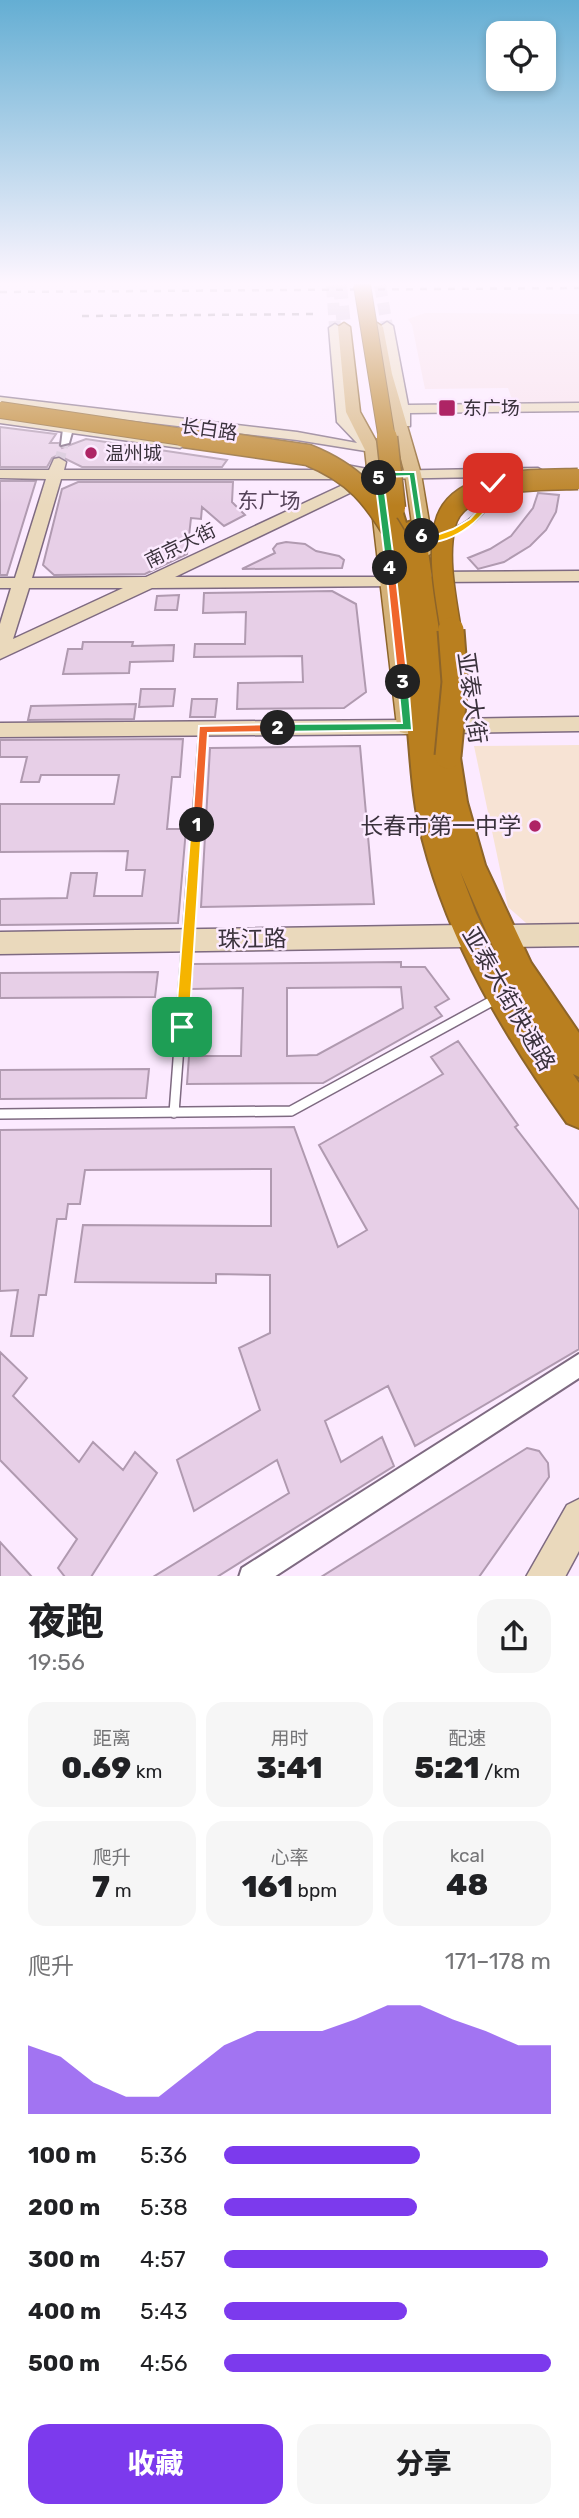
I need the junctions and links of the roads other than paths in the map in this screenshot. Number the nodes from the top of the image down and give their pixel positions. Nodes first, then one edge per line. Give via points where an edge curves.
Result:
1 (345, 359) edge
2 (374, 359) edge
3 (384, 359) edge
4 (388, 359) edge
5 (390, 359) edge
6 (0, 401) edge
7 (579, 407) edge
8 (403, 409) junction
9 (0, 411) edge
10 (0, 419) edge
11 (402, 436) junction
12 (373, 450) junction
13 (57, 468) junction
14 (491, 472) junction
15 (0, 474) edge
16 (413, 474) junction
17 (378, 475) junction
18 (579, 477) edge
19 (403, 508) junction
20 (411, 541) junction
21 (579, 576) edge
22 (429, 577) junction
23 (151, 582) junction
24 (392, 582) junction
25 (0, 583) edge
26 (21, 583) junction
27 (0, 653) edge
28 (579, 724) edge
29 (450, 726) junction
30 (408, 727) junction
31 (203, 729) junction
32 (0, 730) edge
33 (448, 756) junction
34 (579, 935) edge
35 (463, 936) junction
36 (508, 936) junction
37 (189, 940) junction
38 (0, 943) edge
39 (494, 1000) junction
40 (579, 1053) edge
41 (579, 1061) edge
42 (579, 1111) edge
43 (174, 1113) junction
44 (0, 1114) edge
45 (579, 1122) edge
46 (579, 1365) edge
47 (579, 1517) edge
48 (253, 1576) edge
49 (545, 1576) edge

1 - 12 main road via 353,412
2 - 19 highway, bridge
3 - 11 main road, 亚泰大街
4 - 11 highway
5 - 8 street
6 - 12 street, 长白路 via 297,436
7 - 8 street
8 - 16 street
9 - 20 highway, bridge via 308,455 356,479
10 - 17 street, 长白路 via 66,436 277,457
11 - 16 main road, 亚泰大街
11 - 19 highway
12 - 17 main road
13 - 15 street
13 - 17 street
13 - 26 street
14 - 16 street, 长白路
14 - 18 street, 长白路
14 - 20 lane via 491,497 473,521 456,531
16 - 17 street, 长白路
16 - 20 main road, 亚泰大街
17 - 23 street, 南京大街
17 - 24 main road
18 - 33 highway, bridge via 481,489 461,501 444,520 442,546 455,670
19 - 20 highway, 亚泰大街快速路, bridge
19 - 33 highway, 亚泰大街快速路, bridge
20 - 22 main road, 亚泰大街
20 - 42 highway, 亚泰大街快速路 via 429,803 447,875 461,917 494,983 533,1049
21 - 22 street
22 - 29 main road, 亚泰大街
23 - 24 street
23 - 26 street
23 - 27 street, 南京大街
24 - 30 main road
25 - 26 street
26 - 27 street
28 - 29 street
29 - 36 main road, 亚泰大街 via 469,837
30 - 31 street
30 - 35 main road via 423,833 433,870
31 - 32 street
31 - 37 lane
33 - 41 highway, 亚泰大街快速路 via 454,802 471,865 520,973
34 - 36 street
35 - 37 street, 珠江路
35 - 39 main road
36 - 40 main road, 亚泰大街
37 - 38 street, 珠江路
37 - 43 lane
39 - 43 lane via 291,1111
39 - 45 main road
43 - 44 lane
46 - 48 street
47 - 49 street

